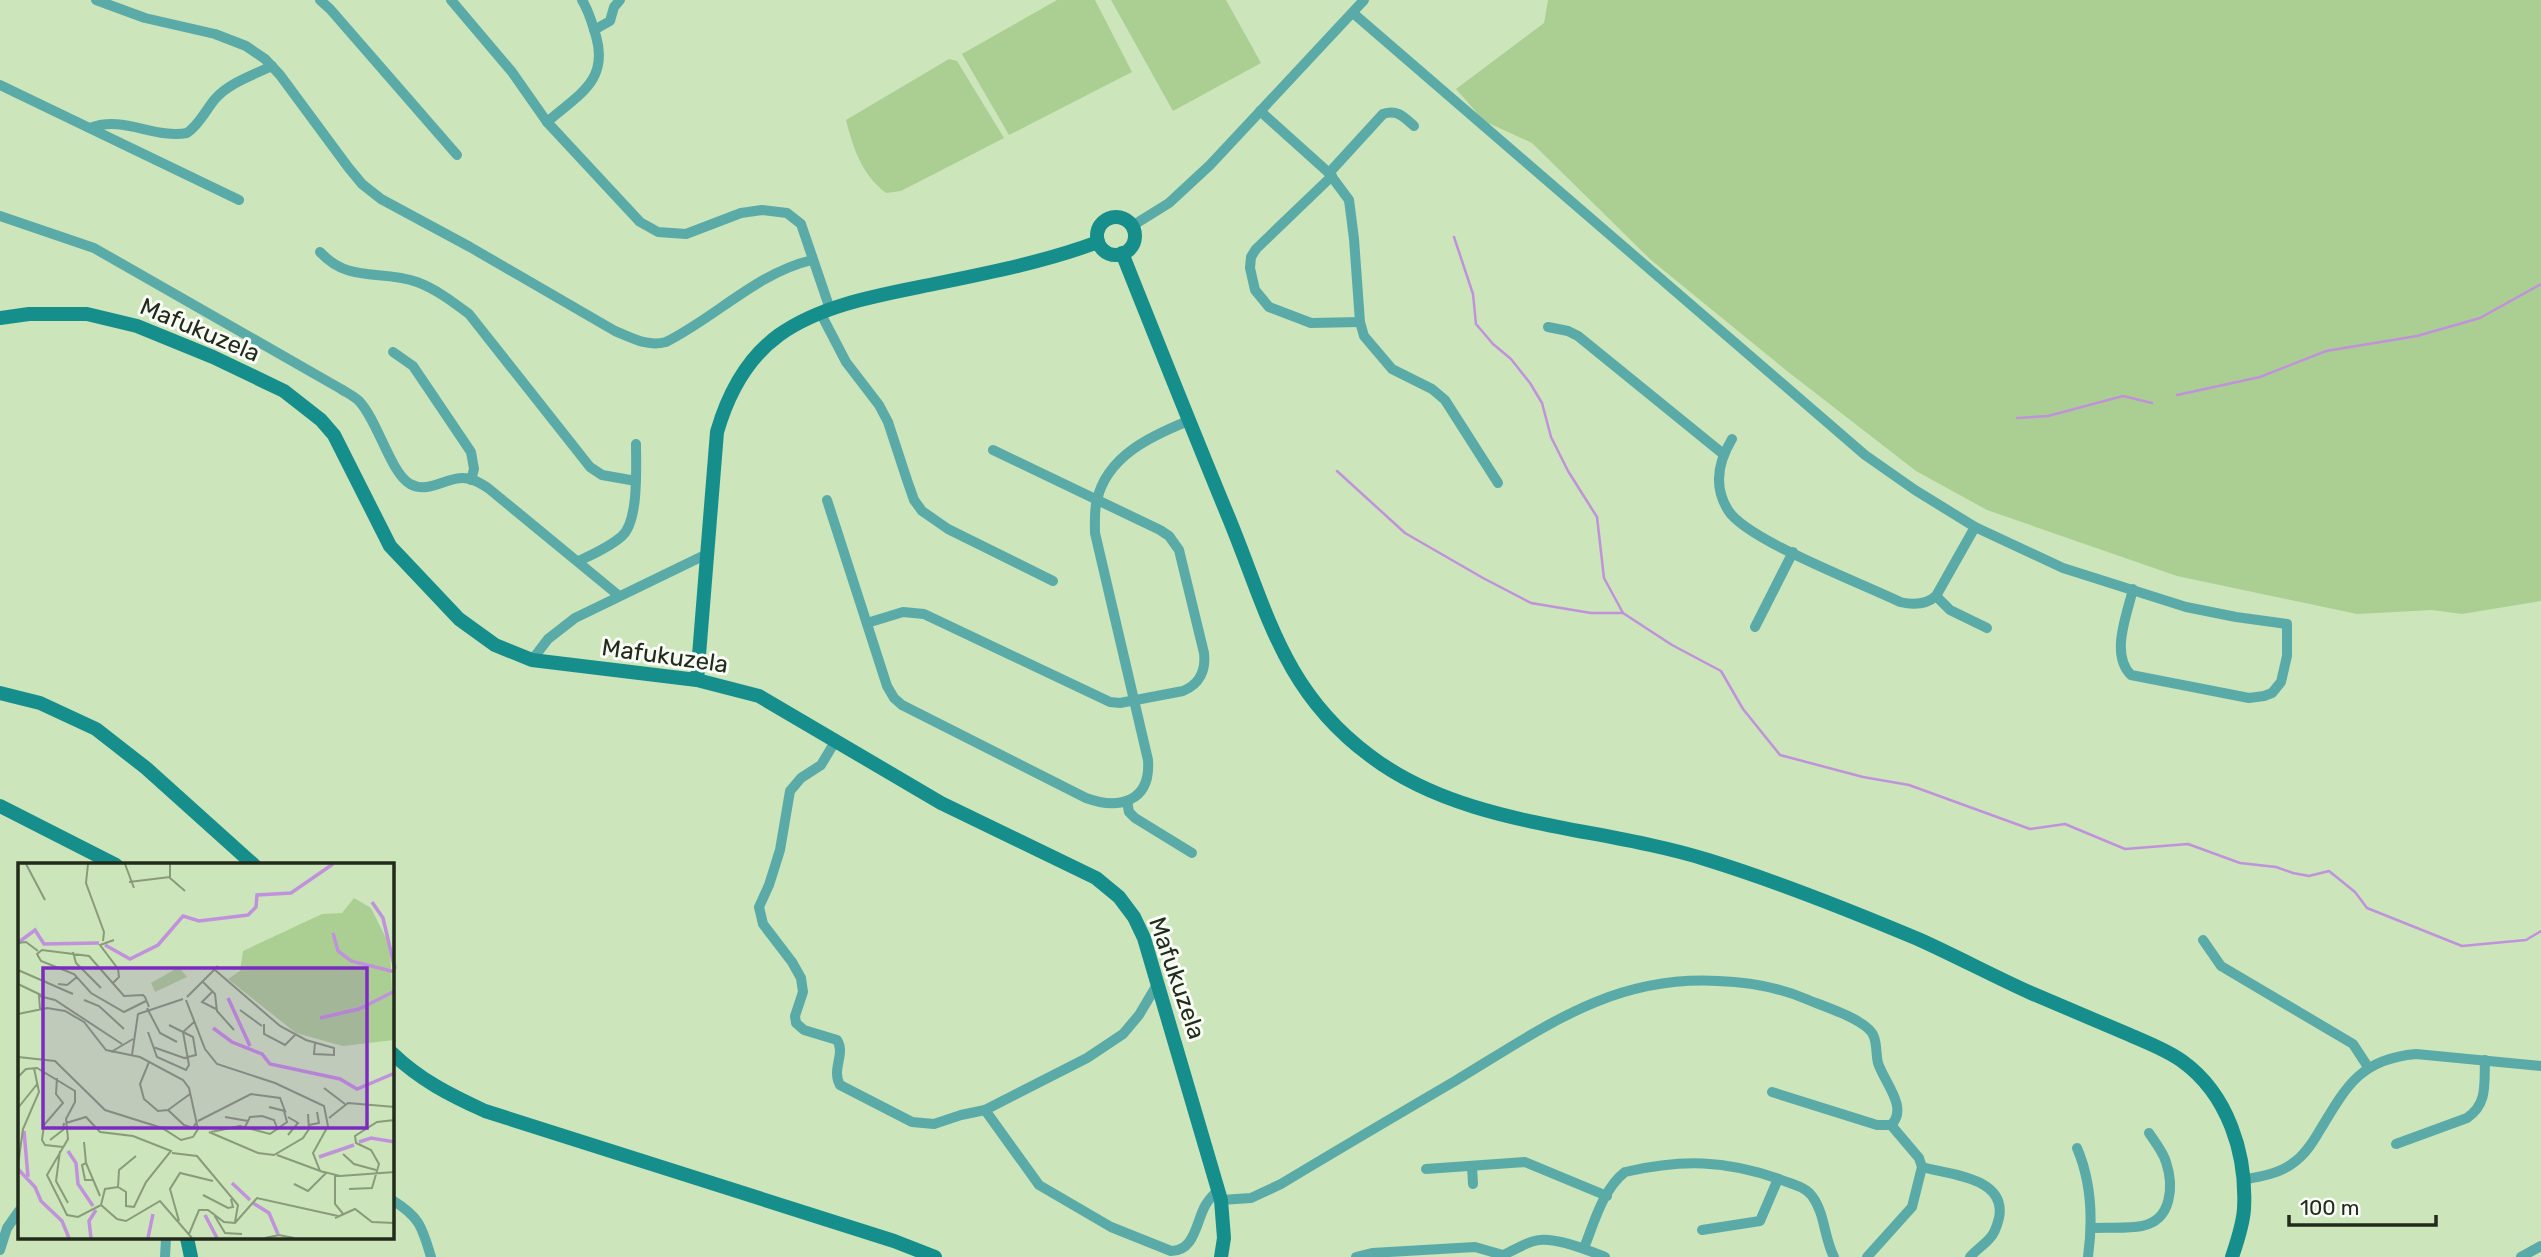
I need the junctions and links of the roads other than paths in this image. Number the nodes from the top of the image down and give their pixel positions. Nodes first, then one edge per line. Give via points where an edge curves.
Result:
1 (96, 0) edge
2 (320, 0) edge
3 (451, 0) edge
4 (582, 0) edge
5 (620, 0) edge
6 (1364, 0) edge
7 (1353, 13) junction
8 (594, 30) junction
9 (272, 66) junction
10 (0, 85) edge
11 (1260, 111) junction
12 (547, 122) junction
13 (1414, 126) dead end
14 (90, 128) junction
15 (457, 156) dead end
16 (1330, 174) junction
17 (239, 200) dead end
18 (0, 216) edge
19 (1132, 226) junction
20 (1098, 242) junction
21 (320, 252) dead end
22 (1122, 253) junction
23 (812, 260) junction
24 (826, 312) junction
25 (0, 318) edge
26 (1360, 322) junction
27 (1549, 327) dead end
28 (393, 352) dead end
29 (1188, 421) junction
30 (1732, 439) dead end
31 (636, 444) dead end
32 (993, 450) dead end
33 (1723, 453) junction
34 (471, 480) junction
35 (636, 481) junction
36 (1498, 484) dead end
37 (827, 500) dead end
38 (1097, 500) junction
39 (1975, 527) junction
40 (1793, 552) junction
41 (707, 554) junction
42 (579, 561) junction
43 (1053, 581) dead end
44 (2133, 589) junction
45 (618, 595) junction
46 (1937, 596) junction
47 (867, 623) junction
48 (1755, 627) dead end
49 (1987, 628) dead end
50 (532, 660) junction
51 (697, 680) junction
52 (0, 693) edge
53 (1134, 701) junction
54 (836, 740) junction
55 (1127, 801) junction
56 (0, 806) edge
57 (1192, 853) dead end
58 (112, 863) edge
59 (252, 863) edge
60 (2203, 940) dead end
61 (1158, 983) junction
62 (394, 1055) edge
63 (2485, 1060) junction
64 (2541, 1066) edge
65 (2368, 1067) junction
66 (1772, 1092) dead end
67 (985, 1110) junction
68 (1891, 1125) junction
69 (2150, 1133) dead end
70 (2396, 1144) dead end
71 (2077, 1148) dead end
72 (1472, 1167) junction
73 (1922, 1167) junction
74 (1426, 1169) dead end
75 (1778, 1179) junction
76 (2242, 1180) junction
77 (1474, 1184) dead end
78 (1220, 1195) junction
79 (1607, 1196) junction
80 (394, 1201) edge
81 (18, 1212) edge
82 (2092, 1228) junction
83 (1703, 1230) dead end
84 (2541, 1246) edge
85 (1584, 1248) junction
86 (0, 1250) edge
87 (431, 1257) edge
88 (935, 1257) edge
89 (1222, 1257) edge
90 (1356, 1257) edge
91 (1605, 1257) edge
92 (1834, 1257) edge
93 (1867, 1257) edge
94 (1970, 1257) edge
95 (2088, 1257) edge
96 (2232, 1257) edge
97 (2521, 1257) edge

1 - 9 street via 235,41
2 - 15 street
3 - 12 street
4 - 8 street
5 - 8 street via 610,21
6 - 7 street
7 - 11 street
7 - 39 street via 1865,455
8 - 12 street via 600,58 594,79
9 - 14 street via 226,89 187,133 112,123
9 - 23 street via 362,184 381,199 640,342 667,342 769,277
10 - 14 street
11 - 16 street
11 - 19 street via 1169,203
12 - 23 street via 649,228 686,234 741,213 787,213 801,224
13 - 16 street via 1400,113 1383,114
14 - 17 street
16 - 26 street via 1346,194 1351,210
16 - 26 street via 1256,248 1251,257 1255,290 1269,307 1311,324
18 - 34 street via 94,248 358,400 403,479 413,486
19 - 20 street via 1124,219 1108,219 1098,231
19 - 22 street via 1133,245
20 - 22 street via 1105,251
20 - 24 street via 1015,267 894,292
21 - 35 street via 342,270 419,283 469,314 590,467 602,475
22 - 29 street
23 - 24 street
24 - 41 street via 780,334 763,349 727,400 717,432
24 - 43 street via 846,362 888,422 914,500 922,511 948,529
25 - 50 street, Mafukuzela via 66,313 106,317 174,339 285,391 334,435 390,547 460,620 513,654
26 - 36 street via 1364,336 1392,369 1445,400
27 - 33 street via 1578,336
28 - 34 street via 413,366 471,452
29 - 38 street via 1132,450 1108,475
29 - 76 street via 1287,662 1311,699 1367,754 1420,786 1464,804 1707,859 1819,898 2160,1049 2205,1081 2221,1103 2239,1151
30 - 33 street
31 - 35 street
32 - 38 street
33 - 40 street via 1719,482 1728,510 1746,529
34 - 42 street via 488,488
35 - 42 street via 630,526 623,536
37 - 47 street
38 - 53 street via 1095,533
38 - 53 street via 1175,542 1204,653 1203,672 1190,688
39 - 44 street via 2063,568
39 - 46 street
40 - 46 street via 1900,602 1916,604
40 - 48 street
41 - 45 street
41 - 51 street
42 - 45 street
44 - 44 street via 2209,612 2287,624 2281,682 2272,692 2249,698 2131,675 2121,654
45 - 50 street via 560,627
46 - 49 street via 1950,610
47 - 53 street via 903,612 925,614 1096,696 1120,704
47 - 55 street via 887,686 902,705 1102,804
50 - 51 street, Mafukuzela
51 - 54 street, Mafukuzela via 759,696
52 - 59 street via 40,703 96,729
53 - 55 street via 1149,768 1144,786
54 - 61 street, Mafukuzela via 941,803 1096,878 1134,917
54 - 67 street via 821,765 790,791 780,850 759,907 763,924 801,978 803,992 796,1023 840,1044 836,1074 840,1085 900,1117 934,1124
55 - 57 street via 1135,818
56 - 58 street
60 - 65 street via 2221,966 2354,1044
61 - 67 street via 1123,1034 1087,1058
61 - 78 street, Mafukuzela
62 - 88 street via 442,1091 485,1111
63 - 64 street
63 - 65 street via 2416,1054
63 - 70 street via 2483,1102 2477,1111
65 - 76 street via 2348,1085 2291,1166
66 - 68 street
67 - 78 street via 1039,1185 1111,1227 1171,1251 1186,1247 1204,1208
68 - 73 street
68 - 78 street via 1899,1109 1878,1061 1871,1030 1791,993 1740,982 1695,979 1636,986 1566,1014 1281,1184 1251,1198
69 - 82 street via 2169,1177 2170,1199 2164,1212 2155,1222 2141,1226
71 - 82 street via 2085,1168
72 - 74 street
72 - 77 street
72 - 79 street via 1525,1162
73 - 93 street via 1912,1206
73 - 94 street via 1984,1183 1998,1201 1997,1228
75 - 79 street via 1723,1163 1702,1162 1625,1172
75 - 83 street via 1760,1221
75 - 92 street via 1811,1194
76 - 96 street via 2244,1210
78 - 89 street, Mafukuzela
79 - 85 street
80 - 87 street via 416,1217
81 - 86 street
82 - 95 street
84 - 97 street
85 - 90 street via 1543,1239 1503,1255 1475,1247
85 - 91 street

